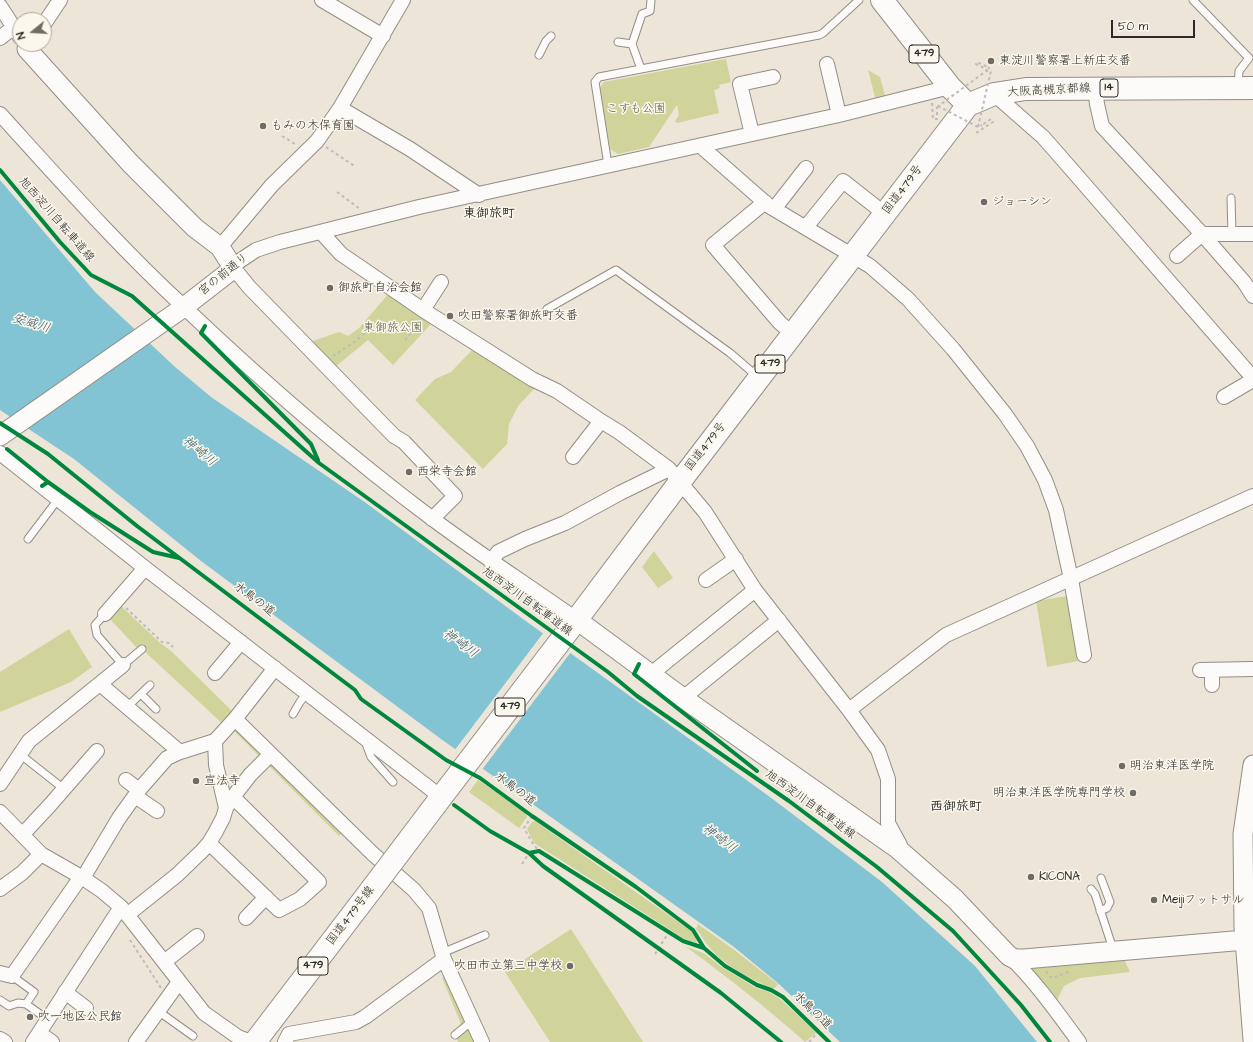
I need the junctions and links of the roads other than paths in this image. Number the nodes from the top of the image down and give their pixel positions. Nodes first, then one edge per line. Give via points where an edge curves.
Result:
1 (60, 0) edge
2 (322, 0) edge
3 (403, 0) edge
4 (651, 0) edge
5 (859, 0) edge
6 (882, 0) edge
7 (899, 0) edge
8 (1193, 0) edge
9 (0, 6) edge
10 (52, 12) edge
11 (12, 24) edge
12 (383, 36) junction
13 (551, 36) dead end
14 (0, 38) edge
15 (12, 39) edge
16 (618, 42) dead end
17 (632, 44) junction
18 (33, 52) edge
19 (539, 55) dead end
20 (828, 64) dead end
21 (641, 69) junction
22 (773, 77) dead end
23 (950, 87) junction
24 (1095, 88) junction
25 (1245, 88) edge
26 (994, 94) junction
27 (968, 105) junction
28 (340, 108) junction
29 (0, 114) edge
30 (839, 115) junction
31 (752, 134) junction
32 (703, 145) junction
33 (608, 165) junction
34 (806, 168) dead end
35 (479, 195) junction
36 (1231, 198) dead end
37 (770, 205) junction
38 (885, 214) junction
39 (806, 227) junction
40 (321, 232) junction
41 (1202, 234) junction
42 (1232, 234) junction
43 (1253, 234) edge
44 (220, 248) junction
45 (853, 256) junction
46 (1177, 256) dead end
47 (232, 266) junction
48 (441, 282) dead end
49 (1253, 296) edge
50 (180, 309) junction
51 (547, 309) dead end
52 (423, 310) junction
53 (793, 334) junction
54 (760, 378) junction
55 (1253, 379) edge
56 (1224, 397) dead end
57 (601, 421) junction
58 (0, 436) edge
59 (0, 453) edge
60 (573, 457) dead end
61 (674, 475) junction
62 (59, 498) junction
63 (1252, 499) edge
64 (432, 519) junction
65 (28, 539) dead end
66 (736, 559) junction
67 (491, 562) junction
68 (145, 568) junction
69 (1071, 579) junction
70 (706, 580) dead end
71 (755, 590) junction
72 (105, 614) joint
73 (779, 620) junction
74 (576, 621) junction
75 (241, 642) junction
76 (142, 649) dead end
77 (1084, 655) dead end
78 (123, 665) junction
79 (275, 668) junction
80 (1253, 670) edge
81 (215, 673) dead end
82 (651, 674) junction
83 (100, 684) junction
84 (1212, 684) dead end
85 (150, 685) dead end
86 (307, 693) junction
87 (141, 694) junction
88 (683, 698) junction
89 (127, 707) junction
90 (156, 709) dead end
91 (849, 710) junction
92 (293, 714) dead end
93 (235, 719) junction
94 (364, 738) junction
95 (215, 741) junction
96 (97, 750) dead end
97 (180, 752) junction
98 (271, 754) junction
99 (21, 755) junction
100 (1253, 765) edge
101 (126, 780) dead end
102 (393, 782) dead end
103 (0, 784) edge
104 (64, 789) junction
105 (137, 793) junction
106 (441, 797) junction
107 (230, 802) junction
108 (157, 811) dead end
109 (0, 812) edge
110 (1248, 833) edge
111 (22, 835) junction
112 (209, 843) junction
113 (898, 849) junction
114 (41, 854) junction
115 (83, 878) junction
116 (1102, 878) dead end
117 (0, 889) edge
118 (1091, 889) dead end
119 (266, 897) junction
120 (124, 911) junction
121 (1100, 911) junction
122 (246, 918) dead end
123 (1247, 931) edge
124 (485, 935) dead end
125 (197, 936) dead end
126 (1116, 951) junction
127 (443, 956) junction
128 (1009, 956) junction
129 (164, 962) junction
130 (6, 974) edge
131 (179, 982) junction
132 (65, 992) junction
133 (0, 1000) edge
134 (26, 1004) junction
135 (86, 1008) dead end
136 (158, 1011) junction
137 (47, 1019) junction
138 (472, 1021) junction
139 (454, 1035) dead end
140 (193, 1036) dead end
141 (36, 1037) edge
142 (0, 1039) edge
143 (1253, 1040) edge
144 (139, 1041) edge
145 (5, 1042) edge
146 (52, 1042) edge
147 (251, 1042) edge
148 (255, 1042) edge
149 (284, 1042) edge
150 (482, 1042) edge
151 (1079, 1042) edge

1 - 10 street
2 - 12 street
3 - 12 street
4 - 17 lane via 650,11 642,14
5 - 21 lane via 819,35
6 - 23 main road, 479
7 - 27 main road, 479 via 960,80
8 - 25 lane via 1249,58 1239,71
9 - 11 street
12 - 28 street via 374,56
13 - 19 lane
14 - 15 street
16 - 17 lane
17 - 21 lane
18 - 44 street via 130,163 195,228
20 - 30 street
21 - 33 lane via 599,77 595,82
22 - 31 street via 740,84
23 - 27 main road, 479
23 - 30 street, 宮の前通り
24 - 25 main road, 大阪高槻京都線 / 14
24 - 26 main road, 大阪高槻京都線 / 14 via 1026,89
24 - 41 street via 1102,126
26 - 27 main road, 大阪高槻京都線 / 14
26 - 55 street via 1048,143
27 - 38 main road, 国道479号 / 479
28 - 35 street via 410,149
28 - 44 street via 317,141 272,185
29 - 50 street
30 - 31 street, 宮の前通り
31 - 32 street, 宮の前通り
32 - 33 street, 宮の前通り
32 - 37 street via 704,149
33 - 35 street, 宮の前通り
34 - 37 street
35 - 40 street, 宮の前通り
36 - 42 lane
37 - 39 street
37 - 53 street via 713,246 780,324
38 - 39 street via 843,181
38 - 45 main road, 国道479号 / 479
39 - 45 street
40 - 47 street, 宮の前通り via 256,250
40 - 52 street via 340,254
41 - 42 street
41 - 46 street
41 - 49 street
42 - 43 street
44 - 47 street
45 - 53 main road, 国道479号 / 479
45 - 69 street via 870,266 908,299 953,349 1027,446 1045,480 1056,510
47 - 50 street, 宮の前通り via 229,272
47 - 64 street via 323,364 394,436 404,442 455,496
48 - 52 street
50 - 58 street, 宮の前通り
50 - 64 street via 347,452
51 - 54 lane via 616,270
52 - 57 street via 532,379 557,391
53 - 54 main road, 国道479号 / 479
54 - 61 main road, 国道479号 / 479
55 - 56 street
57 - 60 street
57 - 61 street
59 - 62 street
61 - 66 street via 705,512
61 - 67 street via 525,539 498,552
61 - 74 main road, 国道479号 / 479
62 - 65 lane
62 - 68 street
63 - 69 street
64 - 67 street
66 - 70 street
66 - 71 street
67 - 74 street
68 - 72 street
68 - 75 street
69 - 77 street
69 - 91 street via 946,634
71 - 73 street
71 - 82 street
72 - 78 lane via 96,625 97,635
73 - 88 street
73 - 91 street
74 - 82 street
74 - 106 main road, 国道479号 / 479
75 - 79 street
75 - 81 street
76 - 78 lane
78 - 83 street
79 - 86 street
79 - 93 street
80 - 84 street via 1206,670
82 - 88 street
83 - 89 street
83 - 99 street via 29,741
85 - 87 lane
86 - 92 lane
86 - 94 street
87 - 89 lane
87 - 90 lane
88 - 113 street
89 - 97 street
91 - 113 street via 878,750 888,779 888,823 900,846
93 - 95 street
93 - 98 street
94 - 102 lane via 371,757
94 - 106 street
95 - 97 street
95 - 107 street via 216,765
96 - 104 street
97 - 105 street via 167,758
98 - 107 street via 250,775
98 - 127 street via 372,854 414,890 429,908
99 - 103 street
99 - 104 lane
100 - 110 street
101 - 105 street
104 - 111 street
105 - 108 street
105 - 115 street
106 - 148 main road, 国道479号線 / 479, bridge
107 - 112 street
107 - 119 street via 319,882 300,899 279,910
109 - 111 street
110 - 123 street
111 - 114 street
112 - 119 street
112 - 120 street via 177,875
113 - 128 street via 955,899
114 - 115 street
114 - 117 street via 22,873
115 - 120 street
115 - 130 street via 78,881
116 - 121 lane via 1110,902 1107,908
118 - 121 lane
119 - 122 street
120 - 129 street
120 - 132 street
121 - 126 lane via 1110,942
123 - 126 street
123 - 143 street
124 - 127 lane
125 - 129 street
126 - 128 street via 1024,959
127 - 138 street
127 - 149 street via 356,1022 289,1034
128 - 151 street via 1046,998
129 - 131 street
130 - 134 lane via 34,992
131 - 136 street
131 - 147 street via 204,1013 238,1037
132 - 135 street
132 - 137 street
133 - 134 lane via 9,1006
134 - 137 lane
136 - 140 lane
136 - 144 street
137 - 141 street
138 - 139 lane
138 - 150 street
141 - 146 street
142 - 145 street

